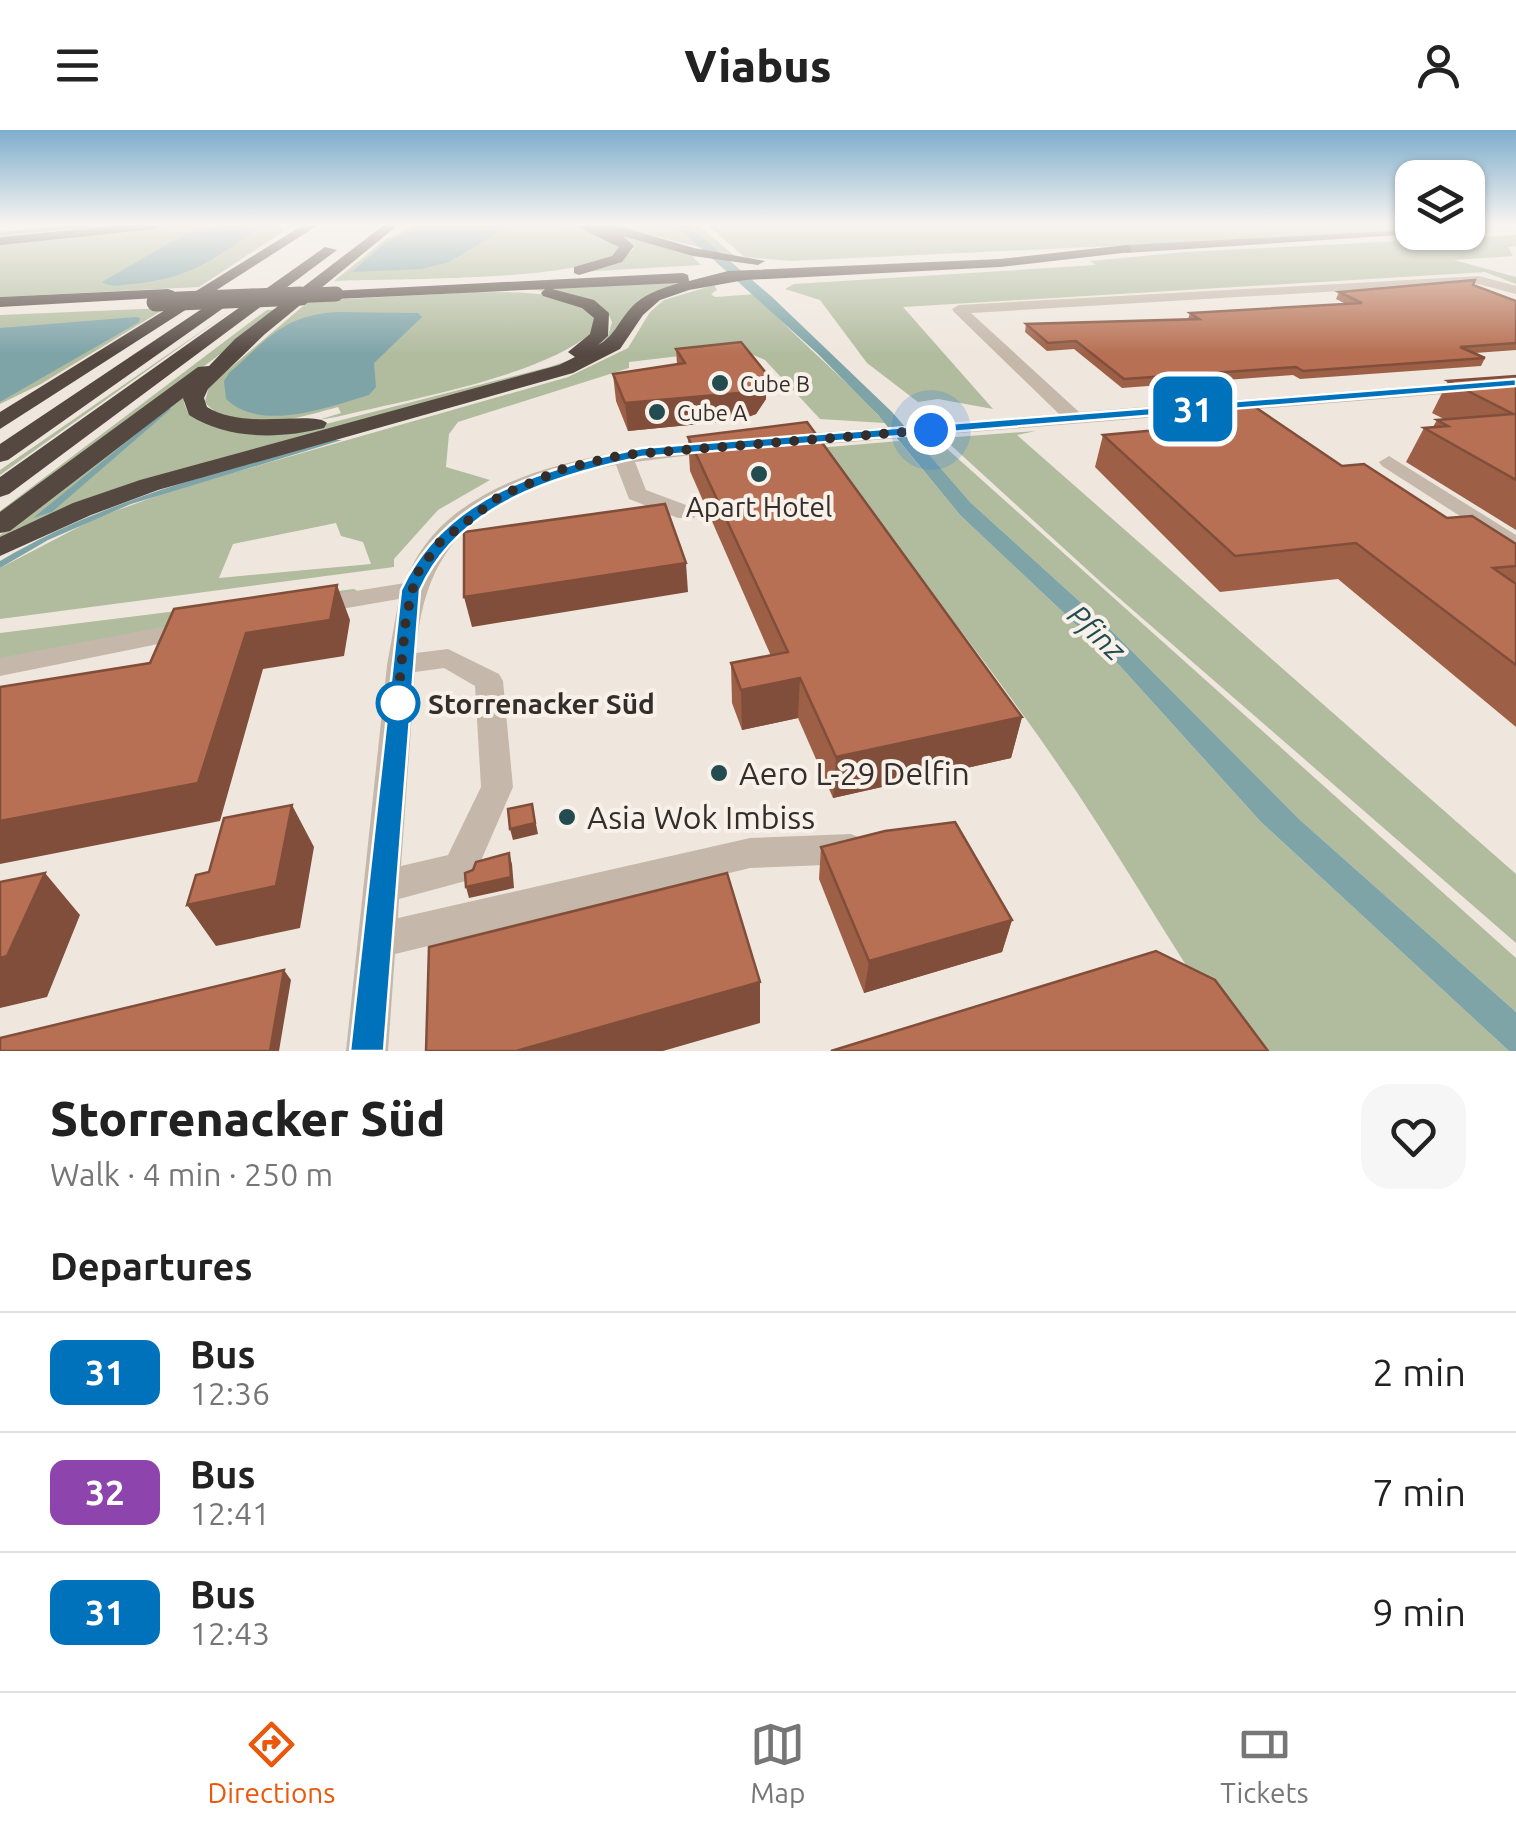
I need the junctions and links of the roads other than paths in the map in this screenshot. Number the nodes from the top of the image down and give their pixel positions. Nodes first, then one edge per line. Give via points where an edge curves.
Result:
1 (242, 268) edge
2 (264, 268) edge
3 (318, 268) edge
4 (329, 268) edge
5 (590, 268) edge
6 (755, 268) edge
7 (774, 268) edge
8 (802, 268) edge
9 (759, 269) junction
10 (706, 276) junction
11 (468, 284) junction
12 (1516, 290) edge
13 (0, 305) edge
14 (257, 332) junction
15 (72, 375) junction
16 (1516, 383) edge
17 (0, 408) edge
18 (1074, 418) junction
19 (0, 422) edge
20 (0, 454) edge
21 (622, 455) junction
22 (1389, 462) dead end
23 (0, 489) edge
24 (686, 513) dead end
25 (0, 525) edge
26 (1516, 545) edge
27 (0, 548) edge
28 (411, 590) junction
29 (284, 612) edge
30 (226, 622) edge
31 (401, 666) junction
32 (0, 667) edge
33 (883, 846) edge
34 (382, 887) junction
35 (377, 942) junction
36 (367, 1051) edge

1 - 15 highway
2 - 20 highway
3 - 23 highway
4 - 14 highway
5 - 11 highway
6 - 9 highway
7 - 9 highway
8 - 9 highway
9 - 10 highway
10 - 11 highway
10 - 27 highway via 654,297 613,345 566,369 149,485
11 - 13 highway, bridge
11 - 14 highway via 562,295 598,311 604,326 591,344 545,365 352,417 262,427 201,414 194,398 199,386
12 - 18 street via 1474,279 959,310
14 - 25 highway
15 - 17 highway
15 - 19 highway
16 - 18 street
18 - 21 street
21 - 24 street via 638,494
21 - 28 street via 563,469 500,496 440,542
22 - 26 street
28 - 29 street
28 - 31 street
30 - 32 street
31 - 34 street
31 - 34 street via 448,658 489,681 497,787 460,868
33 - 35 street via 750,853
34 - 35 street
35 - 36 street

